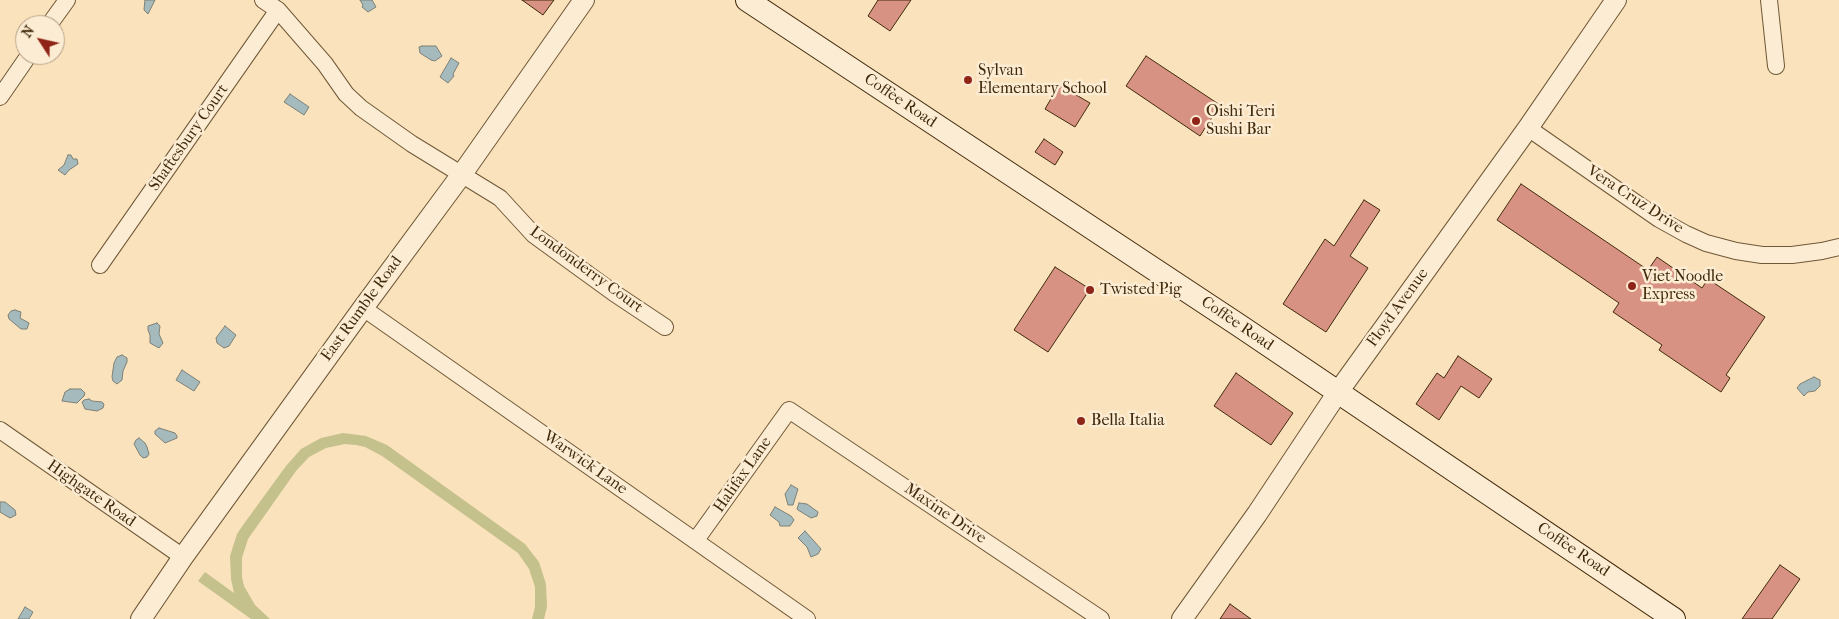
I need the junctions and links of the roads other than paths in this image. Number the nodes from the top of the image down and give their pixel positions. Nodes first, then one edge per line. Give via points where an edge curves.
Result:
1 (66, 0) edge
2 (263, 0) edge
3 (584, 0) edge
4 (747, 0) edge
5 (1616, 0) edge
6 (1769, 0) edge
7 (278, 10) junction
8 (56, 15) edge
9 (22, 65) edge
10 (1776, 66) dead end
11 (0, 97) edge
12 (1528, 128) junction
13 (462, 174) junction
14 (1839, 247) edge
15 (100, 265) dead end
16 (363, 308) junction
17 (665, 327) dead end
18 (1338, 392) junction
19 (789, 410) joint
20 (0, 430) edge
21 (696, 540) junction
22 (183, 557) junction
23 (140, 619) edge
24 (807, 619) edge
25 (1101, 619) edge
26 (1182, 619) edge
27 (1674, 619) edge

1 - 8 street
2 - 7 street, Londonderry Court
3 - 13 street, East Rumble Road
4 - 18 main road, Coffee Road
5 - 12 street, Floyd Avenue
6 - 10 street
7 - 13 street, Londonderry Court via 361,108
7 - 15 street, Shaftesbury Court
9 - 11 street
12 - 14 street, Vera Cruz Drive via 1659,219 1706,243 1762,255 1822,252
12 - 18 street, Floyd Avenue
13 - 16 street, East Rumble Road
13 - 17 street, Londonderry Court via 500,198 534,235
16 - 21 street, Warwick Lane
16 - 22 street, East Rumble Road
18 - 26 street, Floyd Avenue
18 - 27 main road, Coffee Road
19 - 21 street, Halifax Lane
19 - 25 street, Maxine Drive
20 - 22 street, Highgate Road
21 - 24 street, Warwick Lane
22 - 23 street, East Rumble Road

